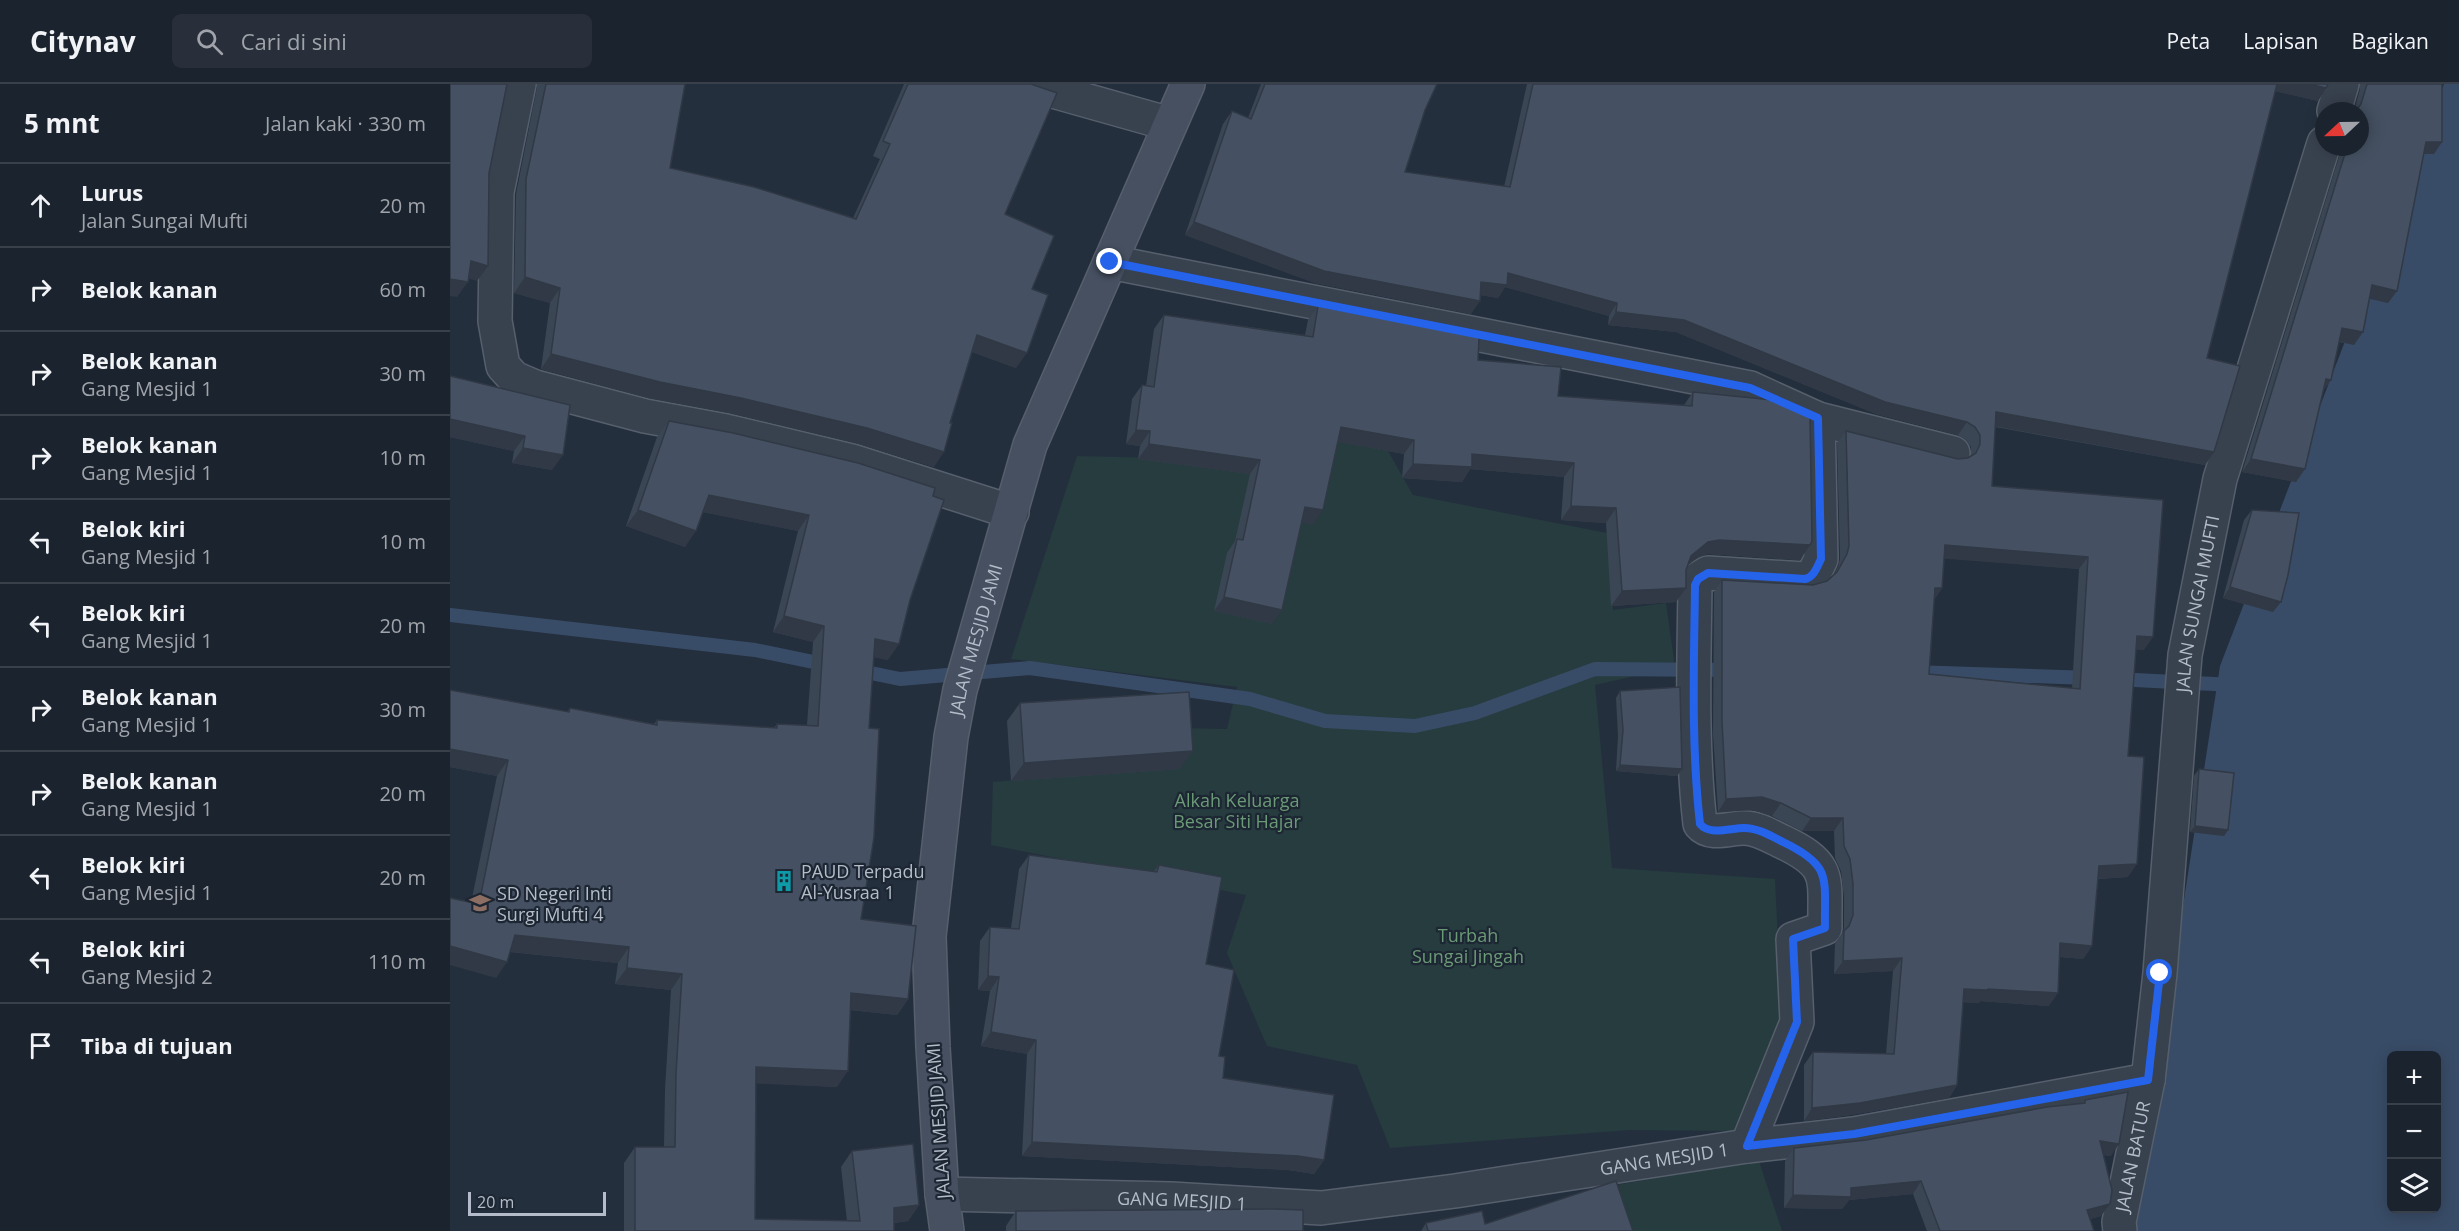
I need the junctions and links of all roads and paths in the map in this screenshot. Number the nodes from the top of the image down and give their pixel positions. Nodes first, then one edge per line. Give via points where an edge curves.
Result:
1 (519, 84) edge
2 (1028, 84) edge
3 (1188, 84) edge
4 (2342, 84) edge
5 (2337, 102) edge
6 (1170, 124) junction
7 (2320, 156) edge
8 (1110, 262) junction
9 (1818, 418) junction
10 (1953, 453) dead end
11 (1012, 512) junction
12 (2148, 1080) junction
13 (1747, 1146) junction
14 (942, 1194) junction
15 (947, 1231) edge
16 (2120, 1231) edge

1 - 11 street via 497,192 495,309 503,366 514,378 645,416 852,461
2 - 6 street
3 - 6 main road, JALAN MESJID JAMI
4 - 5 street
6 - 8 main road, JALAN MESJID JAMI
7 - 12 street, JALAN SUNGAI MUFTI via 2220,479 2185,656
8 - 9 street via 1750,388
8 - 11 main road, JALAN MESJID JAMI via 1030,445
9 - 10 street
9 - 13 street, GANG MESJID 1 via 1821,559 1815,572 1805,579 1708,573 1695,585 1700,824 1710,831 1756,830 1806,853 1819,866 1824,881 1825,928 1793,939 1797,1022
11 - 14 main road, JALAN MESJID JAMI via 964,676 951,737 930,915
12 - 13 street via 1854,1134
12 - 16 street, JALAN BATUR
13 - 14 street, GANG MESJID 1 via 1321,1208 1171,1199
14 - 15 main road, JALAN MESJID JAMI

